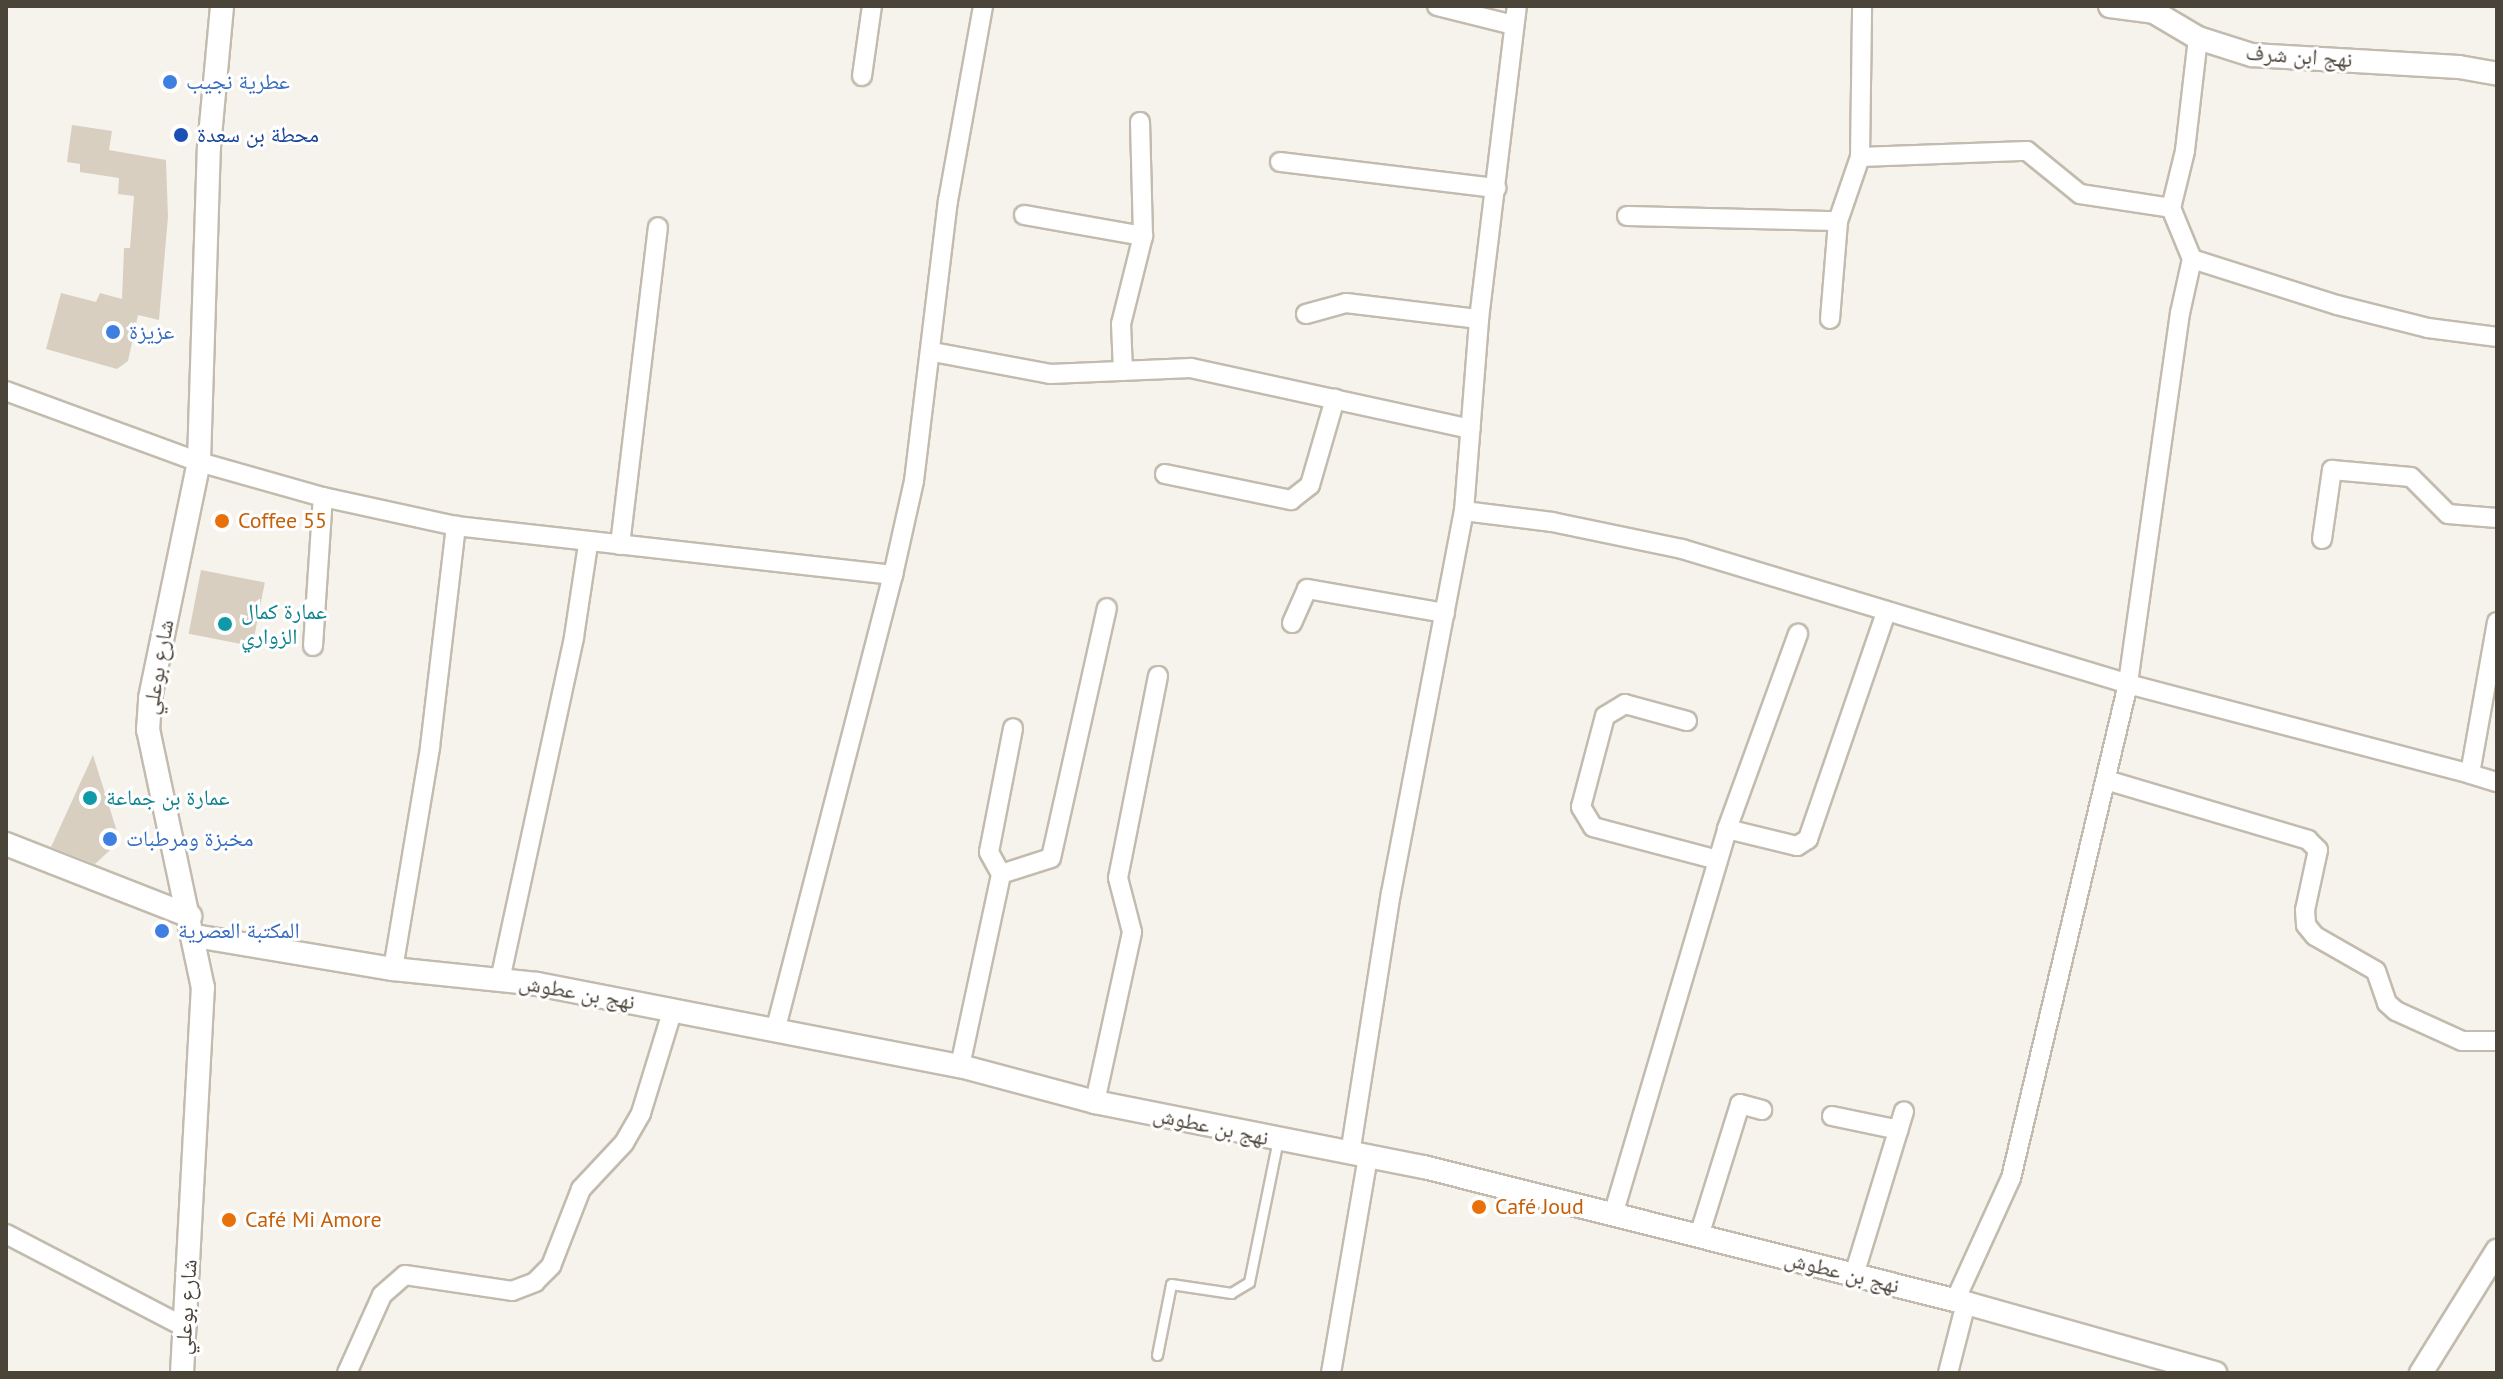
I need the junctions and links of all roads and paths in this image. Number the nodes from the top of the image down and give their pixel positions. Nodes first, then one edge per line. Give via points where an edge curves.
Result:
1 (222, 6) edge
2 (872, 6) edge
3 (983, 6) edge
4 (1437, 6) edge
5 (1862, 6) edge
6 (2110, 6) edge
7 (1515, 16) edge
8 (2198, 38) junction
9 (2497, 74) edge
10 (862, 76) dead end
11 (1140, 122) dead end
12 (1860, 157) junction
13 (1280, 162) dead end
14 (1496, 188) junction
15 (2171, 208) junction
16 (1024, 215) dead end
17 (1627, 216) dead end
18 (1838, 221) junction
19 (658, 227) dead end
20 (1143, 236) junction
21 (2192, 259) junction
22 (1306, 314) dead end
23 (1479, 319) junction
24 (1830, 319) dead end
25 (2497, 337) edge
26 (933, 352) junction
27 (1123, 371) junction
28 (6, 391) edge
29 (1335, 399) junction
30 (1470, 429) junction
31 (199, 462) junction
32 (1165, 474) dead end
33 (323, 497) junction
34 (1464, 511) junction
35 (2497, 518) edge
36 (456, 526) junction
37 (2322, 539) dead end
38 (588, 544) junction
39 (620, 545) junction
40 (893, 575) junction
41 (1107, 608) dead end
42 (1445, 613) junction
43 (1885, 615) junction
44 (2497, 622) edge
45 (1292, 623) dead end
46 (1798, 634) dead end
47 (313, 646) dead end
48 (1158, 676) dead end
49 (2128, 684) junction
50 (1687, 721) dead end
51 (1013, 728) dead end
52 (2470, 774) junction
53 (2106, 780) junction
54 (2497, 782) edge
55 (1727, 829) junction
56 (6, 844) edge
57 (1718, 860) junction
58 (1001, 874) junction
59 (193, 926) junction
60 (393, 969) junction
61 (500, 980) junction
62 (673, 1009) junction
63 (775, 1030) junction
64 (2497, 1041) edge
65 (960, 1066) junction
66 (1095, 1102) junction
67 (1762, 1110) dead end
68 (1904, 1111) dead end
69 (1832, 1116) dead end
70 (1899, 1130) junction
71 (1278, 1140) junction
72 (1359, 1156) junction
73 (1613, 1215) junction
74 (6, 1234) edge
75 (1699, 1236) junction
76 (2497, 1251) edge
77 (1854, 1275) junction
78 (1961, 1302) junction
79 (185, 1327) junction
80 (1157, 1355) dead end
81 (2164, 1365) edge
82 (182, 1373) edge
83 (347, 1373) edge
84 (1331, 1373) edge
85 (1948, 1373) edge
86 (2215, 1373) edge
87 (2421, 1373) edge

1 - 31 street, شارع بوعلي via 210,131
2 - 10 street
3 - 26 street via 948,201
4 - 7 street
5 - 12 street
6 - 8 street, نهج ابن شرف via 2154,12
7 - 14 street
8 - 9 street, نهج ابن شرف via 2252,55 2459,67
8 - 15 street via 2185,151
11 - 20 street
12 - 15 street via 2027,151 2080,194
12 - 18 street
13 - 14 street
14 - 23 street
15 - 21 street
16 - 20 street
17 - 18 street
18 - 24 street
19 - 39 street
20 - 27 street via 1121,324
21 - 25 street via 2337,305 2428,328
21 - 49 street
22 - 23 street via 1346,303
23 - 30 street
26 - 27 street via 1050,374
26 - 40 street via 914,481
27 - 29 street via 1191,368
28 - 31 street
29 - 30 street
29 - 32 street via 1310,485 1291,500
30 - 34 street
31 - 33 street
31 - 59 street, شارع بوعلي via 150,698 148,730
33 - 36 street
33 - 47 street
34 - 42 street
34 - 43 street via 1552,522 1682,549
35 - 37 street via 2448,514 2411,477 2332,470
36 - 38 street
36 - 60 street via 430,747
38 - 39 street
38 - 61 street via 574,637
39 - 40 street
40 - 63 street
41 - 58 street via 1051,858
42 - 45 street via 1307,589
42 - 72 street via 1391,893
43 - 49 street
43 - 55 street via 1808,839 1797,846
44 - 52 street
46 - 55 street
48 - 66 street via 1118,878 1132,932
49 - 52 street
49 - 53 street
50 - 57 street via 1625,704 1605,716 1581,807 1593,827
51 - 58 street via 989,852
52 - 54 street
53 - 64 street via 2308,840 2318,850 2305,910 2306,925 2315,936 2376,971 2387,1003 2396,1011 2462,1041
53 - 78 street via 2011,1178
55 - 57 street
56 - 59 street, نهج بن عطوش
57 - 73 street
58 - 65 street
59 - 60 street, نهج بن عطوش
59 - 79 street, شارع بوعلي via 204,1018
60 - 61 street, نهج بن عطوش
61 - 62 street, نهج بن عطوش
62 - 63 street, نهج بن عطوش
62 - 83 street via 641,1113 624,1143 581,1189 551,1266 535,1282 512,1291 405,1275 382,1295
63 - 65 street, نهج بن عطوش
65 - 66 street, نهج بن عطوش
66 - 71 street, نهج بن عطوش
67 - 75 street via 1740,1104
68 - 70 street
69 - 70 street
70 - 77 street
71 - 72 street, نهج بن عطوش
71 - 80 lane via 1249,1282 1231,1293 1171,1284
72 - 73 street, نهج بن عطوش
72 - 84 street
73 - 75 street, نهج بن عطوش
74 - 79 street
75 - 77 street, نهج بن عطوش
76 - 87 street
77 - 78 street, نهج بن عطوش
78 - 81 street, نهج بن عطوش
78 - 85 street
79 - 82 street, شارع بوعلي
81 - 86 street, نهج بن عطوش

